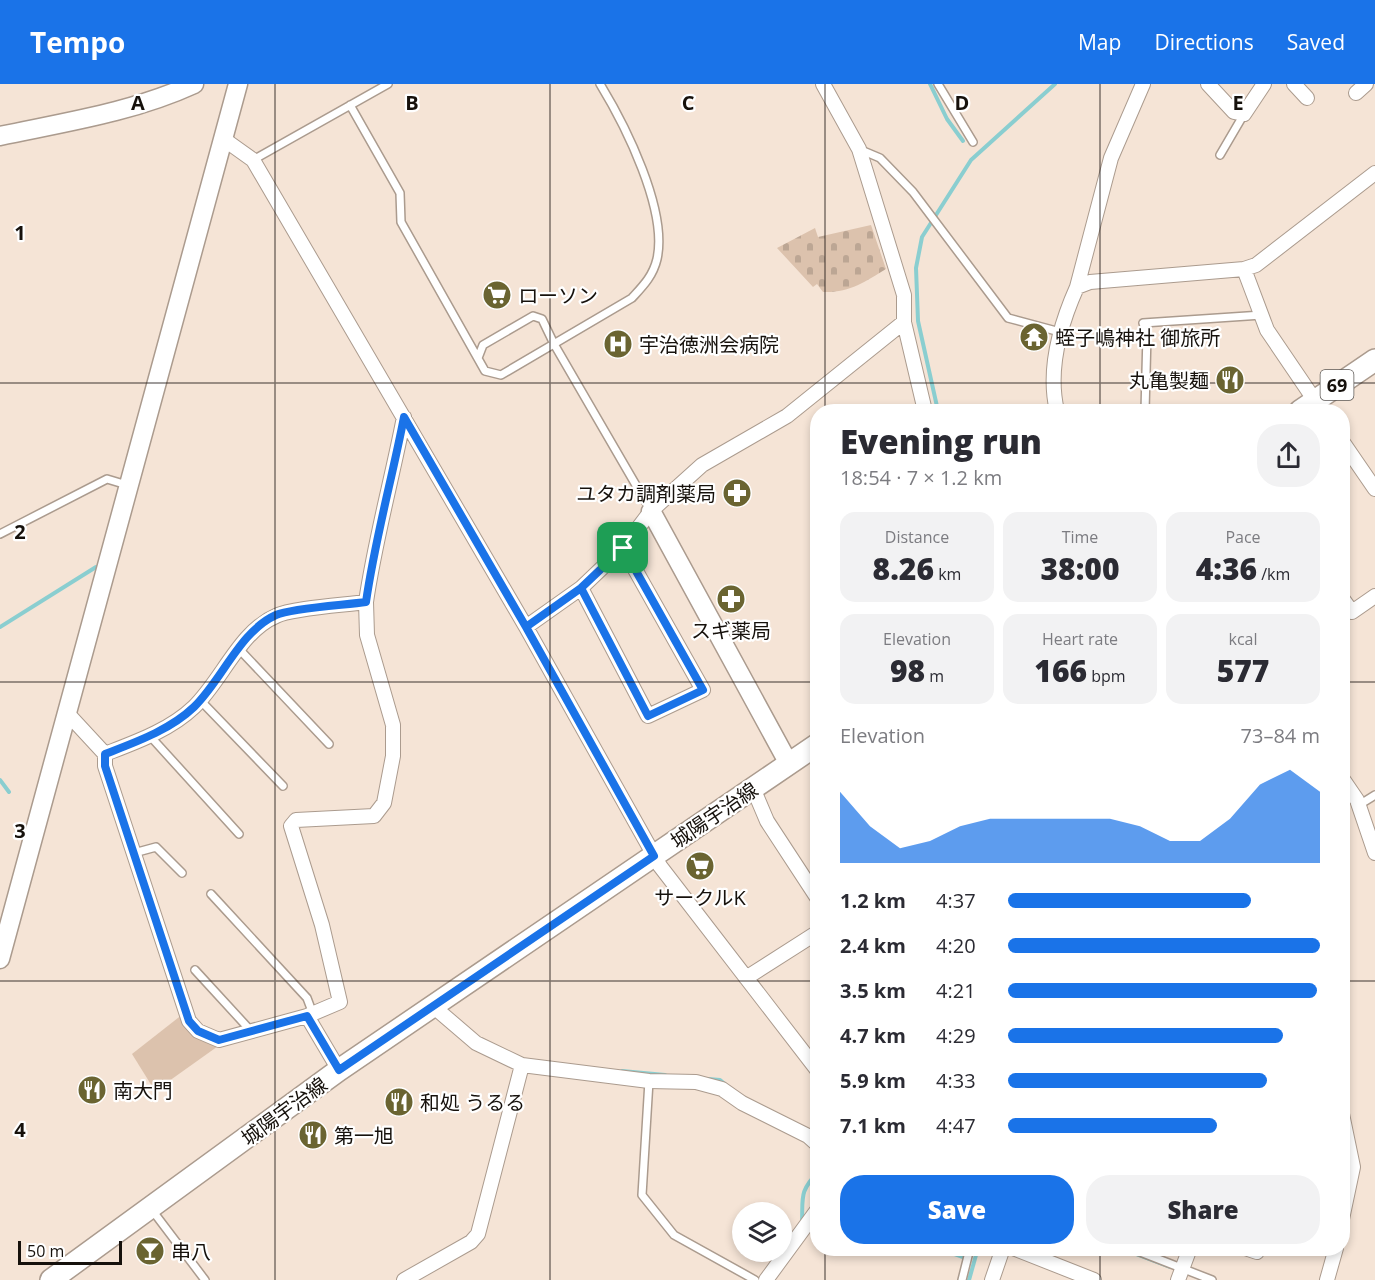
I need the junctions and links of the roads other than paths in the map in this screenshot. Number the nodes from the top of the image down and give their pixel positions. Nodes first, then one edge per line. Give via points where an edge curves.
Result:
1 (194, 84) edge
2 (238, 84) edge
3 (388, 84) edge
4 (600, 84) edge
5 (823, 84) edge
6 (938, 84) edge
7 (1143, 84) edge
8 (1209, 84) edge
9 (1264, 84) edge
10 (1294, 84) edge
11 (173, 89) edge
12 (1307, 98) dead end
13 (350, 105) junction
14 (1244, 114) junction
15 (0, 135) edge
16 (225, 140) junction
17 (973, 142) dead end
18 (859, 149) junction
19 (1220, 155) dead end
20 (253, 160) junction
21 (1375, 173) edge
22 (1244, 269) junction
23 (1077, 287) junction
24 (1262, 315) junction
25 (904, 322) junction
26 (1060, 332) junction
27 (554, 344) junction
28 (478, 358) junction
29 (1375, 360) edge
30 (923, 404) edge
31 (1056, 404) edge
32 (1145, 404) edge
33 (1310, 404) edge
34 (1317, 404) edge
35 (404, 417) junction
36 (1350, 453) edge
37 (130, 485) junction
38 (1375, 489) edge
39 (651, 511) junction
40 (0, 534) edge
41 (623, 548) junction
42 (581, 588) junction
43 (1375, 596) edge
44 (366, 602) junction
45 (1350, 609) edge
46 (526, 627) junction
47 (238, 649) junction
48 (200, 700) junction
49 (68, 714) junction
50 (150, 736) junction
51 (329, 744) dead end
52 (810, 750) edge
53 (105, 754) junction
54 (789, 764) junction
55 (283, 786) dead end
56 (753, 788) junction
57 (1350, 791) edge
58 (1375, 795) edge
59 (1359, 805) junction
60 (239, 834) dead end
61 (134, 853) junction
62 (1375, 853) edge
63 (654, 856) junction
64 (182, 873) dead end
65 (810, 887) edge
66 (211, 894) dead end
67 (810, 937) edge
68 (0, 959) edge
69 (195, 970) dead end
70 (746, 978) junction
71 (434, 1007) junction
72 (310, 1015) junction
73 (251, 1031) junction
74 (810, 1061) edge
75 (522, 1065) junction
76 (339, 1070) junction
77 (649, 1081) junction
78 (810, 1138) edge
79 (1350, 1153) edge
80 (1350, 1181) edge
81 (150, 1208) junction
82 (810, 1220) edge
83 (968, 1256) edge
84 (1000, 1256) edge
85 (1033, 1256) edge
86 (1145, 1256) edge
87 (1187, 1256) edge
88 (1334, 1256) edge
89 (1180, 1274) edge
90 (51, 1280) edge
91 (205, 1280) edge
92 (404, 1280) edge
93 (756, 1280) edge
94 (766, 1280) edge
95 (962, 1280) edge
96 (992, 1280) edge
97 (1094, 1280) edge
98 (1212, 1280) edge
99 (1327, 1280) edge

1 - 11 street
2 - 16 street
3 - 13 lane
4 - 27 lane via 639,159 658,233 657,258 649,280 632,298
5 - 18 street
6 - 17 lane
7 - 23 street via 1111,158
8 - 14 street via 1234,112
9 - 14 street
10 - 12 street
11 - 15 street via 98,116
13 - 20 lane
13 - 28 lane via 400,193 401,222
14 - 19 lane
16 - 20 street
16 - 37 street
18 - 25 street via 904,295
18 - 26 lane via 880,158 927,208 1008,318
20 - 35 street
21 - 22 street via 1256,265
22 - 23 street via 1090,282
22 - 24 street
23 - 26 street
24 - 32 lane via 1143,323 1147,334
24 - 33 street
25 - 30 street
25 - 39 street via 787,416 702,465
26 - 31 street via 1053,378
27 - 28 lane via 501,375 485,371
27 - 28 lane via 542,319 533,315 483,345
27 - 39 lane
29 - 34 main road, 69
35 - 44 street via 389,497 374,548
35 - 46 street
36 - 38 street
37 - 40 lane via 107,479
37 - 49 street
39 - 41 street
39 - 54 street
41 - 42 street
41 - 42 street via 703,690 648,716
42 - 46 street
43 - 45 street via 1352,612
44 - 47 street via 276,615 254,630
44 - 72 street via 367,635 393,725 393,756 384,803 374,816 296,820 291,826 322,925 340,1002
46 - 63 street
47 - 48 street
47 - 51 lane
48 - 50 street via 172,724
48 - 55 lane
49 - 53 street
49 - 68 street
50 - 53 street
50 - 60 lane
52 - 54 main road, 城陽宇治線
53 - 61 street via 105,766
54 - 56 main road, 城陽宇治線
56 - 63 main road, 城陽宇治線
56 - 65 street via 767,820
57 - 59 street
58 - 59 lane
59 - 62 street
61 - 64 lane via 156,847
61 - 73 street via 189,1021 198,1031 219,1040
63 - 70 street
63 - 71 main road, 城陽宇治線
66 - 72 lane via 307,998
67 - 70 street
69 - 73 lane
70 - 74 street
71 - 75 street via 476,1043
71 - 76 main road, 城陽宇治線
72 - 73 street
72 - 76 street
75 - 77 street
75 - 92 street via 478,1234 471,1242
76 - 81 main road, 城陽宇治線
77 - 78 street via 696,1082 723,1089
77 - 93 lane via 642,1195 674,1234
79 - 80 street
81 - 90 main road, 城陽宇治線
81 - 91 lane
82 - 94 street
83 - 95 lane
84 - 96 street
85 - 97 street
86 - 89 lane
87 - 89 street
88 - 99 street
89 - 98 lane

